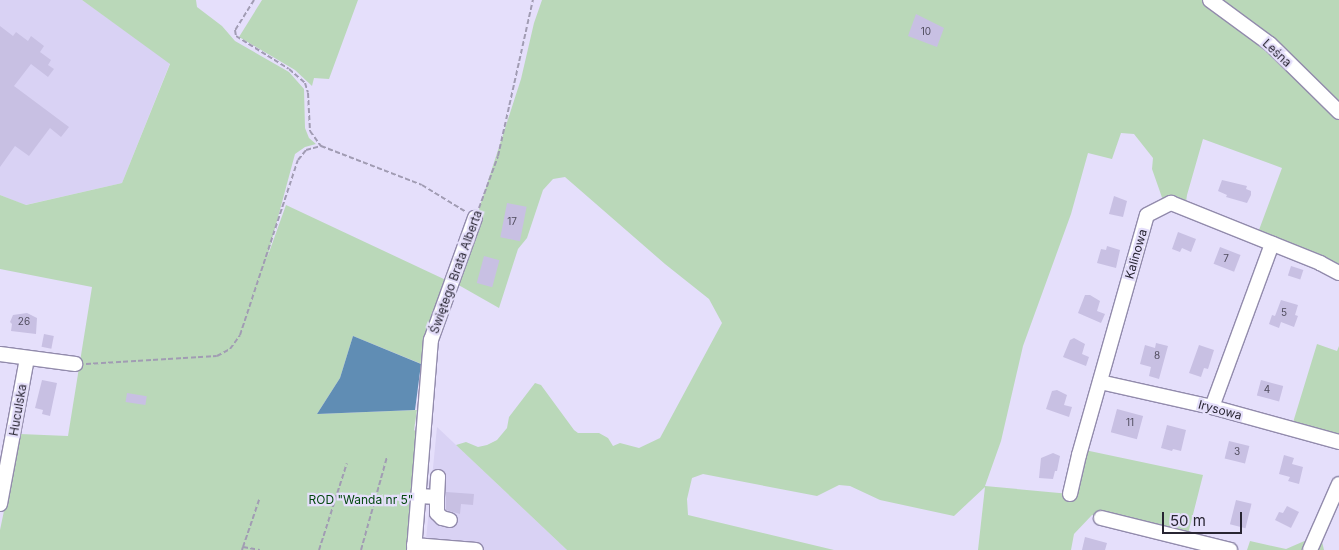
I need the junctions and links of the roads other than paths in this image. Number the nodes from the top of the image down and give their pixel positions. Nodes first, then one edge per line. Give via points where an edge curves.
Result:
1 (1210, 0) edge
2 (1339, 112) edge
3 (475, 218) road end
4 (1272, 244) junction
5 (1339, 273) edge
6 (0, 354) edge
7 (27, 358) junction
8 (75, 364) road end
9 (1100, 382) junction
10 (1212, 407) junction
11 (1339, 442) edge
12 (438, 477) dead end
13 (1339, 484) edge
14 (1070, 494) dead end
15 (1, 496) edge
16 (419, 496) junction
17 (437, 497) junction
18 (1101, 518) dead end
19 (450, 520) dead end
20 (414, 548) edge
21 (436, 548) edge
22 (476, 550) edge
23 (1230, 550) edge
24 (1310, 550) edge

1 - 2 street, Leśna via 1270,44
3 - 16 street, Świętego Brata Alberta via 431,340
4 - 5 street, Kalinowa
4 - 9 street, Kalinowa via 1171,203 1147,215
4 - 10 street
6 - 7 street
7 - 8 street
7 - 15 street, Huculska
9 - 10 street, Irysowa
9 - 14 street, Kalinowa
10 - 11 street, Irysowa
12 - 17 street
13 - 24 street
16 - 17 street
16 - 20 street, Świętego Brata Alberta
17 - 19 street via 437,513
18 - 23 street
20 - 21 street
21 - 22 street

